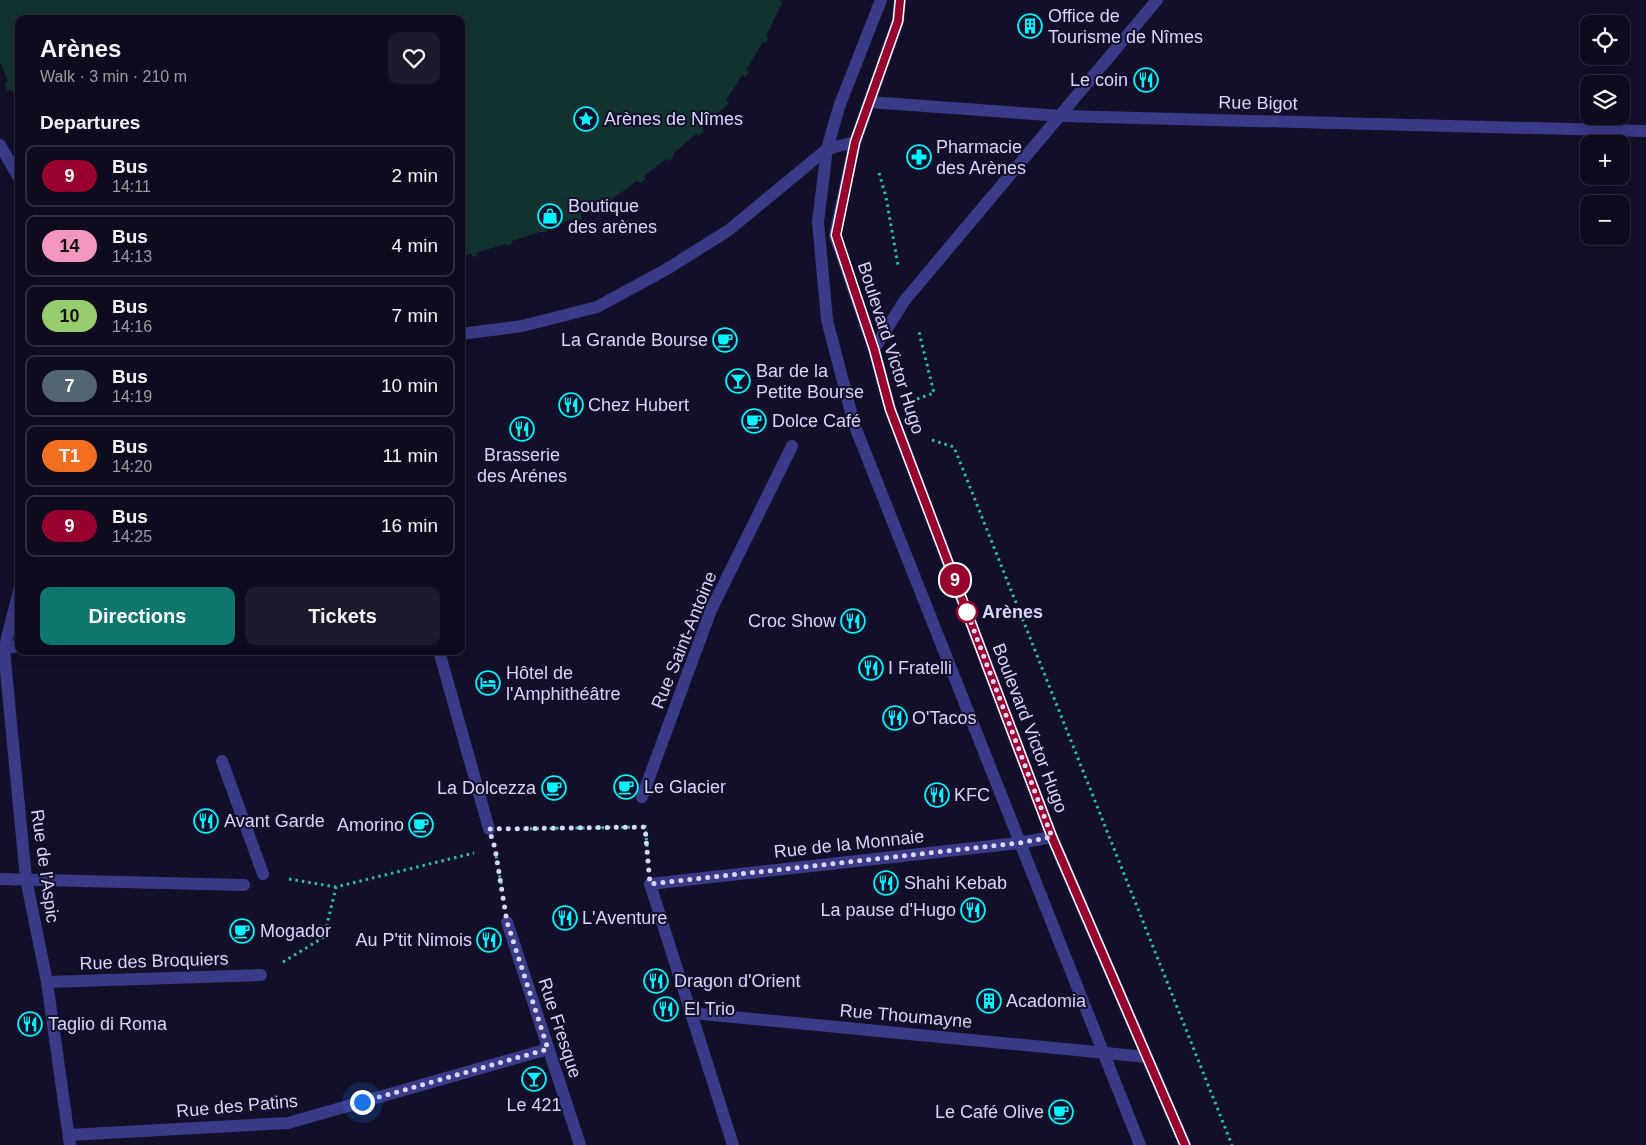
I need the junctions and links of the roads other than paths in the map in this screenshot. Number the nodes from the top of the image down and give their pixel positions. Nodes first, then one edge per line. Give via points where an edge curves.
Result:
1 (881, 0) edge
2 (900, 0) edge
3 (1157, 0) edge
4 (869, 102) junction
5 (1062, 116) junction
6 (1646, 131) edge
7 (855, 142) junction
8 (0, 145) edge
9 (826, 149) junction
10 (15, 171) edge
11 (465, 333) edge
12 (874, 349) junction
13 (792, 446) dead end
14 (15, 605) edge
15 (15, 647) edge
16 (2, 649) edge
17 (440, 655) edge
18 (222, 762) dead end
19 (642, 797) road end
20 (489, 829) road end
21 (1052, 837) junction
22 (1019, 843) junction
23 (263, 874) dead end
24 (0, 880) edge
25 (26, 880) junction
26 (244, 885) dead end
27 (507, 922) road end
28 (261, 975) road end
29 (47, 982) junction
30 (692, 1013) junction
31 (548, 1049) junction
32 (1102, 1052) junction
33 (1147, 1057) junction
34 (70, 1140) edge
35 (580, 1145) edge
36 (733, 1145) edge
37 (1140, 1145) edge
38 (1184, 1145) edge

1 - 9 street
2 - 4 street, Boulevard Victor Hugo via 898,21
3 - 5 street
4 - 5 street, Rue Bigot
4 - 7 street, Boulevard Victor Hugo
5 - 6 street, Rue Bigot
5 - 12 street via 905,300
7 - 9 street
7 - 12 street, Boulevard Victor Hugo via 836,235
8 - 10 street
9 - 11 street via 729,230 597,307 522,326
9 - 22 street via 818,222 827,320 854,424
12 - 21 street, Boulevard Victor Hugo via 898,429
13 - 19 street, Rue Saint-Antoine via 711,610
14 - 16 street, Rue de l'Aspic
15 - 16 street
16 - 25 street, Rue de l'Aspic
17 - 20 street
18 - 23 street
21 - 22 street, Rue de la Monnaie
21 - 33 street, Boulevard Victor Hugo
22 - 30 street, Rue de la Monnaie via 650,884
22 - 32 street
24 - 25 street
25 - 26 street
25 - 29 street, Rue de l'Aspic
27 - 31 street, Rue Fresque
28 - 29 street, Rue des Broquiers
29 - 34 street, Rue de l'Aspic
30 - 32 street, Rue Thoumayne
30 - 36 street
31 - 34 street, Rue des Patins via 288,1123
31 - 35 street, Rue Fresque
32 - 33 street, Rue Thoumayne
32 - 37 street
33 - 38 street, Boulevard Victor Hugo

